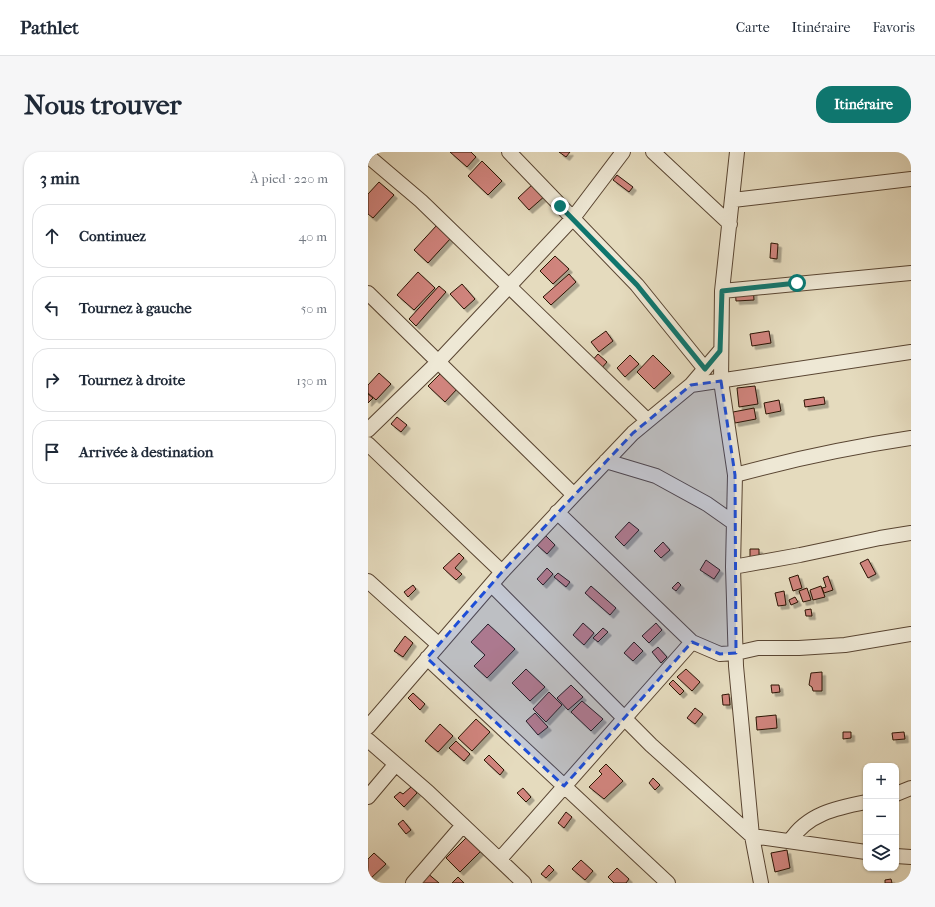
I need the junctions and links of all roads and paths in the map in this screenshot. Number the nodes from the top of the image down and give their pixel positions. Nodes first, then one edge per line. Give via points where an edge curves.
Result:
1 (508, 152) edge
2 (623, 152) edge
3 (653, 152) edge
4 (737, 152) edge
5 (368, 156) edge
6 (911, 179) edge
7 (733, 200) junction
8 (573, 218) junction
9 (730, 224) junction
10 (911, 273) edge
11 (510, 286) junction
12 (722, 291) junction
13 (368, 293) edge
14 (720, 351) junction
15 (911, 352) edge
16 (438, 362) junction
17 (705, 369) junction
18 (721, 381) junction
19 (691, 385) junction
20 (647, 420) junction
21 (368, 430) edge
22 (911, 438) edge
23 (368, 444) edge
24 (606, 461) junction
25 (735, 475) junction
26 (574, 495) junction
27 (557, 512) junction
28 (734, 522) junction
29 (911, 534) edge
30 (733, 567) junction
31 (502, 572) junction
32 (368, 581) edge
33 (492, 585) junction
34 (911, 634) edge
35 (692, 642) junction
36 (439, 645) junction
37 (736, 653) junction
38 (428, 658) junction
39 (626, 718) junction
40 (368, 727) edge
41 (368, 740) edge
42 (395, 765) junction
43 (564, 786) junction
44 (911, 788) edge
45 (899, 793) edge
46 (368, 797) edge
47 (863, 803) edge
48 (463, 825) junction
49 (752, 836) junction
50 (790, 841) junction
51 (863, 852) edge
52 (899, 856) edge
53 (911, 857) edge
54 (500, 859) junction
55 (413, 883) edge
56 (524, 883) edge
57 (668, 883) edge
58 (761, 883) edge

1 - 8 street
2 - 8 street
3 - 9 street
4 - 7 street
5 - 11 street via 421,201
6 - 7 street
7 - 9 street
8 - 11 street
8 - 17 street via 637,285
9 - 12 street
10 - 12 street
11 - 16 street
11 - 20 street
12 - 14 street
13 - 16 street
14 - 17 street
14 - 18 street
15 - 18 street
16 - 21 street
16 - 26 street
17 - 19 street
18 - 19 street
18 - 25 street
19 - 20 street
20 - 24 street
22 - 25 street via 797,458
23 - 31 street
24 - 26 street
24 - 28 street via 656,476
25 - 28 street
26 - 27 street
27 - 31 street
27 - 35 street
28 - 30 street
29 - 30 street
30 - 37 street
31 - 33 street
32 - 36 street
33 - 36 street
33 - 39 street
34 - 37 street via 845,645 758,648
35 - 37 street via 720,654
35 - 39 street
36 - 38 street
37 - 49 street
38 - 40 street
38 - 43 street
39 - 43 street
39 - 49 street via 651,745
41 - 42 street
42 - 46 street
42 - 48 street
43 - 54 street
43 - 57 street
44 - 45 street
47 - 50 street via 826,812 797,830
48 - 54 street
48 - 55 street
49 - 50 street
49 - 58 street
50 - 51 street
52 - 53 street
54 - 56 street

